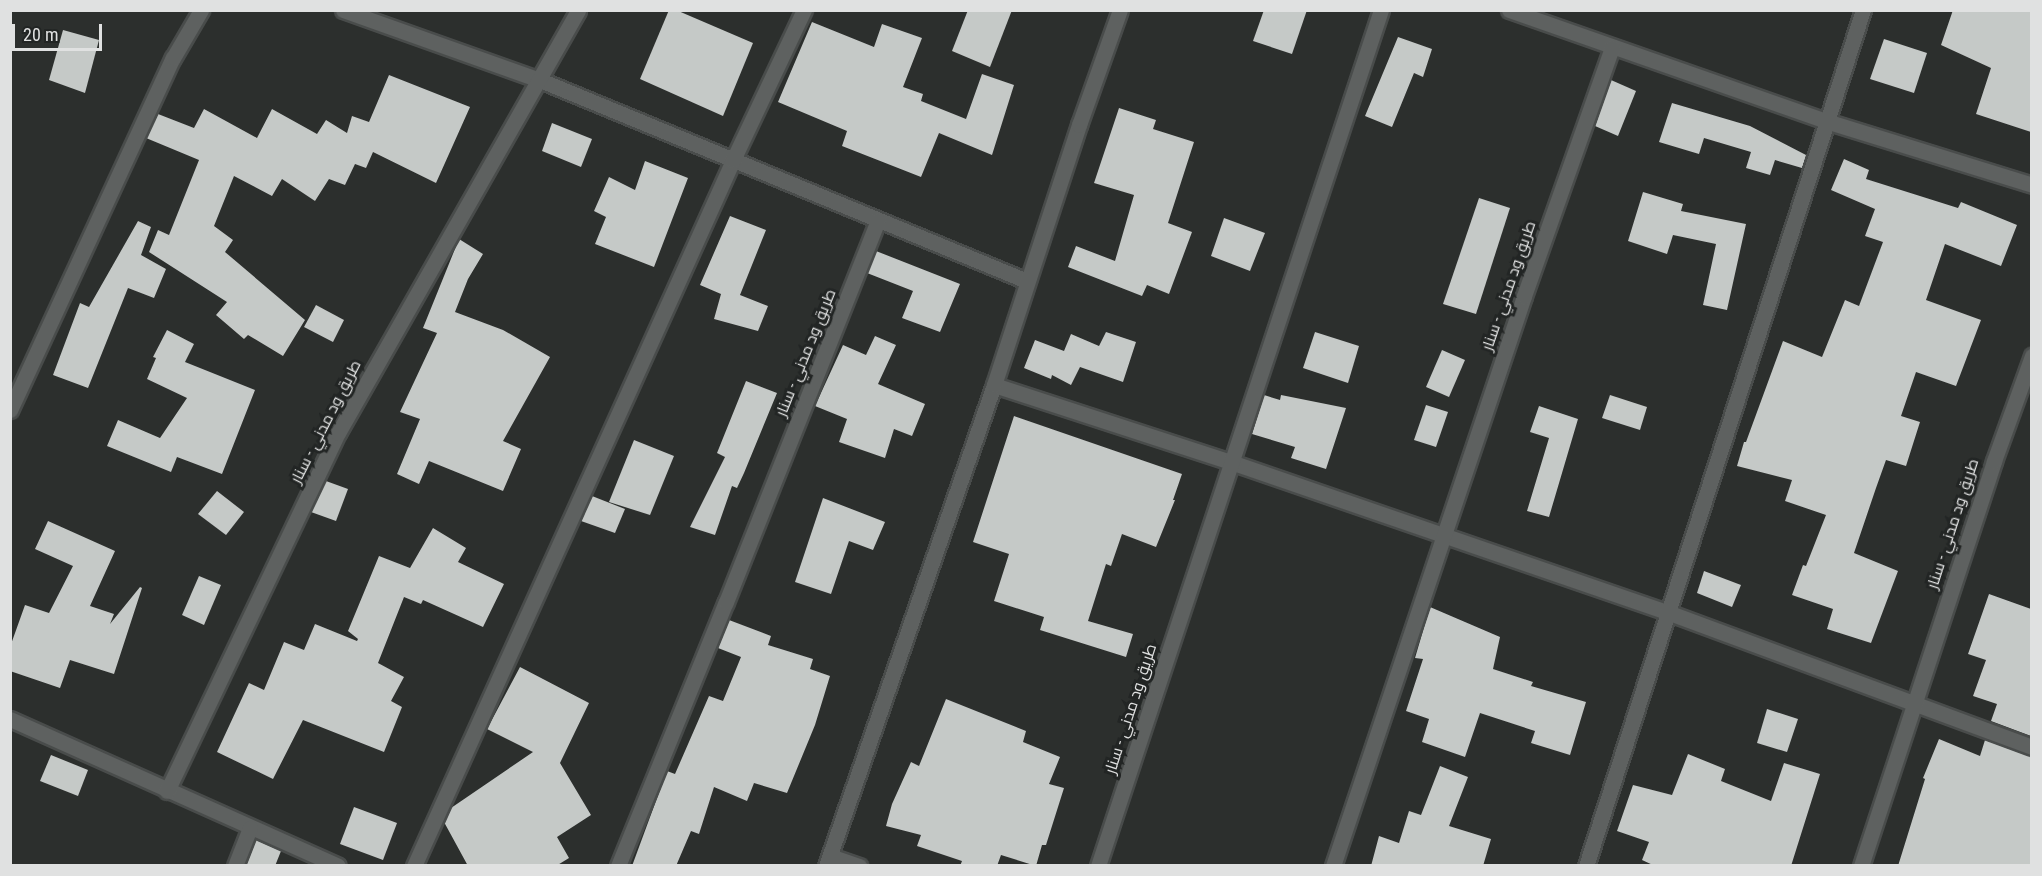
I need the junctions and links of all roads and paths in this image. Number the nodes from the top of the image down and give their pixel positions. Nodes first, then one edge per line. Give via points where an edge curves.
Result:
1 (201, 10) edge
2 (343, 10) edge
3 (578, 10) edge
4 (804, 10) edge
5 (1120, 10) edge
6 (1381, 10) edge
7 (1509, 10) edge
8 (1863, 10) edge
9 (1612, 47) junction
10 (540, 80) junction
11 (1828, 122) junction
12 (733, 160) junction
13 (2031, 185) edge
14 (878, 220) junction
15 (1027, 281) junction
16 (2031, 356) edge
17 (994, 385) junction
18 (10, 410) edge
19 (1231, 462) junction
20 (1443, 537) junction
21 (1667, 612) junction
22 (1912, 705) junction
23 (10, 719) edge
24 (2031, 747) edge
25 (167, 791) junction
26 (250, 828) junction
27 (828, 861) edge
28 (235, 866) edge
29 (338, 866) edge
30 (414, 866) edge
31 (618, 866) edge
32 (859, 866) edge
33 (1098, 866) edge
34 (1333, 866) edge
35 (1586, 866) edge
36 (1861, 866) edge

1 - 18 street via 173,58
2 - 10 street
3 - 10 street, طريق ود مدني - سنار
4 - 12 street
5 - 15 street
6 - 19 street, طريق ود مدني - سنار
7 - 9 street
8 - 11 street
9 - 11 street
9 - 20 street, طريق ود مدني - سنار
10 - 12 street
10 - 25 street, طريق ود مدني - سنار via 338,433
11 - 13 street
11 - 21 street
12 - 14 street
12 - 30 street
14 - 15 street
14 - 31 street, طريق ود مدني - سنار
15 - 17 street
16 - 22 street, طريق ود مدني - سنار
17 - 19 street
17 - 27 street
19 - 20 street
19 - 33 street, طريق ود مدني - سنار
20 - 21 street
20 - 34 street, طريق ود مدني - سنار
21 - 22 street
21 - 35 street
22 - 24 street
22 - 36 street, طريق ود مدني - سنار
23 - 25 street
25 - 26 street
26 - 28 street
26 - 29 street
27 - 32 street

